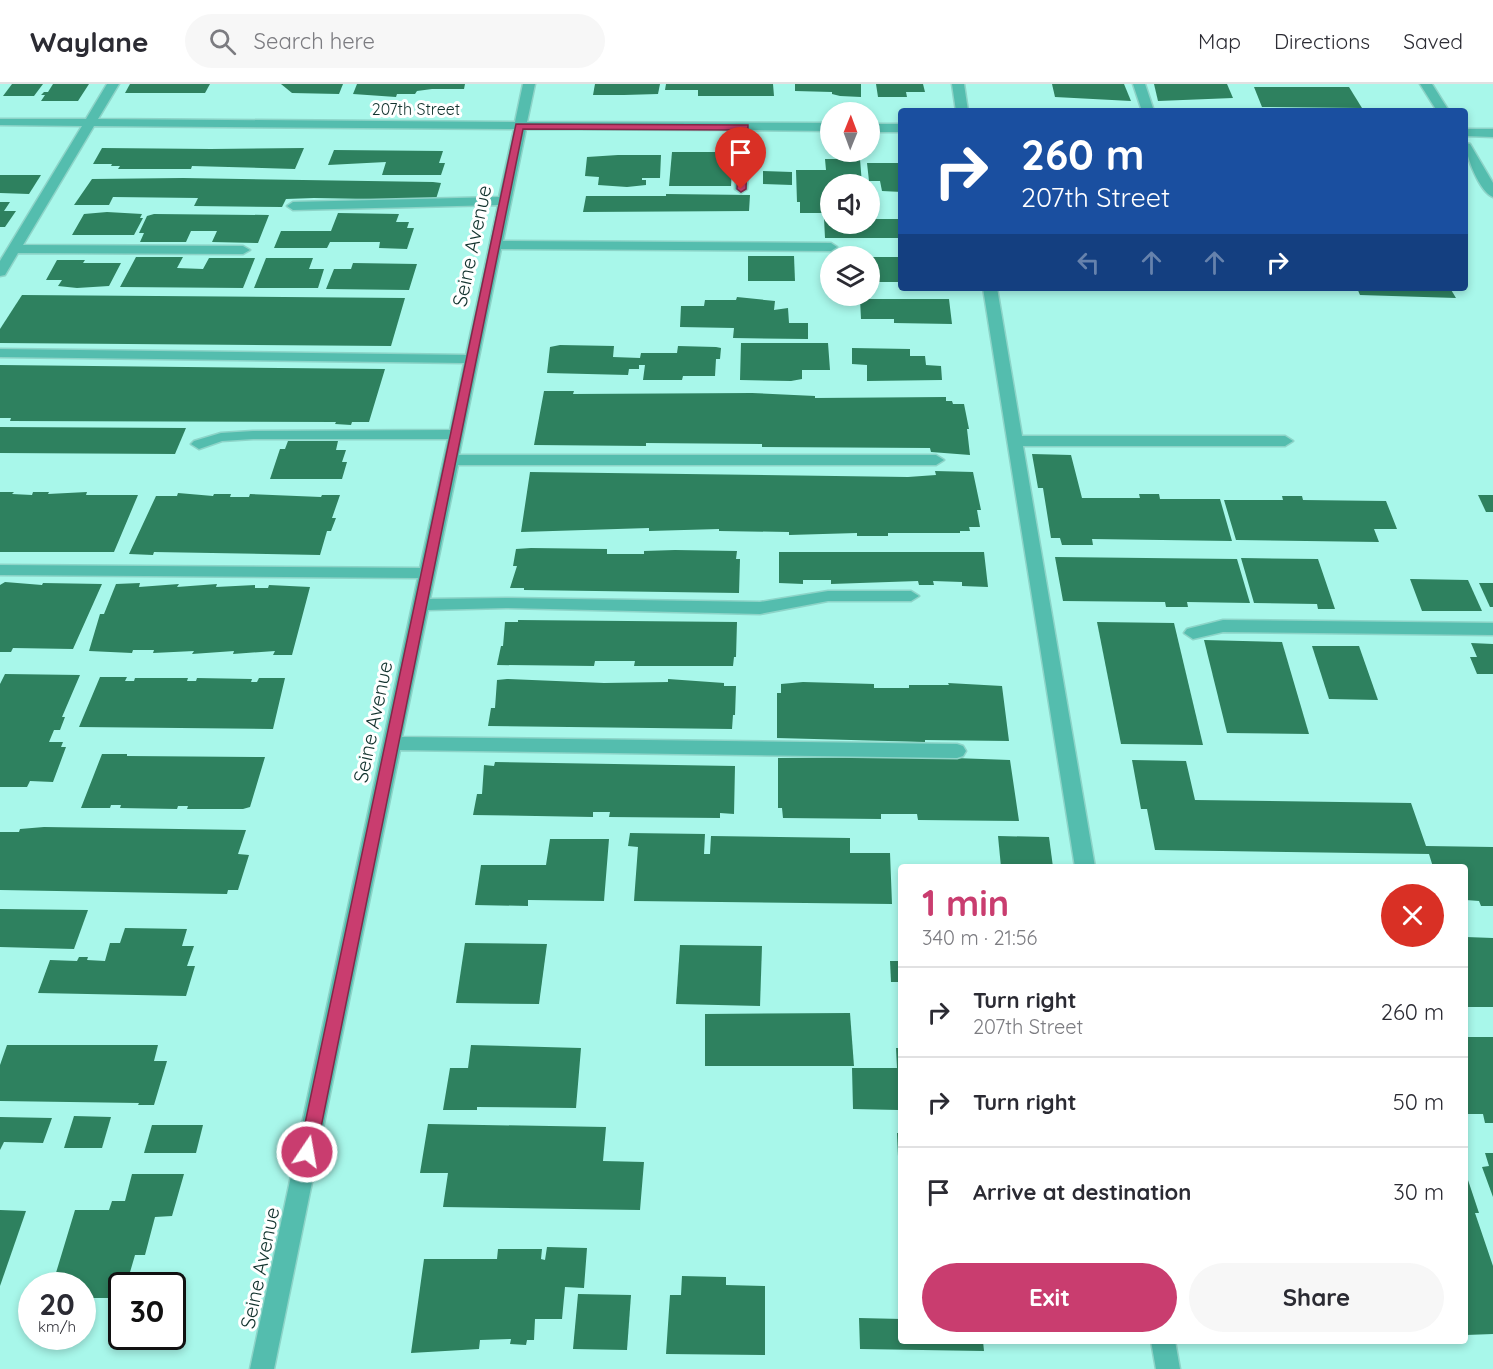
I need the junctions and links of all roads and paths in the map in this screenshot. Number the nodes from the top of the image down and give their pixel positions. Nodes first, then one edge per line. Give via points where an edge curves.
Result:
1 (113, 84) edge
2 (529, 84) edge
3 (958, 84) edge
4 (1139, 84) edge
5 (1426, 84) edge
6 (962, 108) edge
7 (1147, 108) edge
8 (1441, 108) edge
9 (0, 122) edge
10 (91, 122) junction
11 (520, 126) junction
12 (745, 127) junction
13 (820, 128) edge
14 (880, 128) edge
15 (898, 128) edge
16 (1468, 133) edge
17 (1493, 133) edge
18 (1468, 150) edge
19 (741, 189) dead end
20 (1493, 193) edge
21 (504, 201) junction
22 (293, 206) dead end
23 (495, 245) junction
24 (820, 247) edge
25 (14, 249) junction
26 (243, 250) dead end
27 (0, 272) edge
28 (990, 291) edge
29 (0, 353) edge
30 (471, 359) junction
31 (456, 434) junction
32 (1013, 441) junction
33 (1285, 441) dead end
34 (199, 444) dead end
35 (450, 460) junction
36 (936, 460) dead end
37 (0, 570) edge
38 (428, 573) junction
39 (910, 596) dead end
40 (421, 605) junction
41 (1493, 629) edge
42 (1193, 633) dead end
43 (392, 743) junction
44 (957, 751) dead end
45 (1084, 864) edge
46 (1164, 1344) edge
47 (262, 1369) edge
48 (1168, 1369) edge

1 - 10 street
2 - 11 street, Seine Avenue
3 - 6 street
4 - 7 street
5 - 8 street
9 - 10 street, 207th Street
10 - 11 street, 207th Street
10 - 25 street
11 - 12 street, 207th Street
11 - 21 street, Seine Avenue
12 - 13 street, 207th Street
12 - 19 street
14 - 15 street
16 - 17 street
18 - 20 street
21 - 22 street
21 - 23 street, Seine Avenue
23 - 24 street
23 - 30 street, Seine Avenue
25 - 26 street
25 - 27 street
28 - 32 street
29 - 30 street
30 - 31 street, Seine Avenue
31 - 34 street via 253,435 221,437
31 - 35 street, Seine Avenue
32 - 33 street
32 - 45 street
35 - 36 street
35 - 38 street, Seine Avenue
37 - 38 street
38 - 40 street, Seine Avenue
39 - 40 street via 828,596 760,608
40 - 43 street, Seine Avenue
41 - 42 street via 1223,626
43 - 44 street
43 - 47 street, Seine Avenue
46 - 48 street

